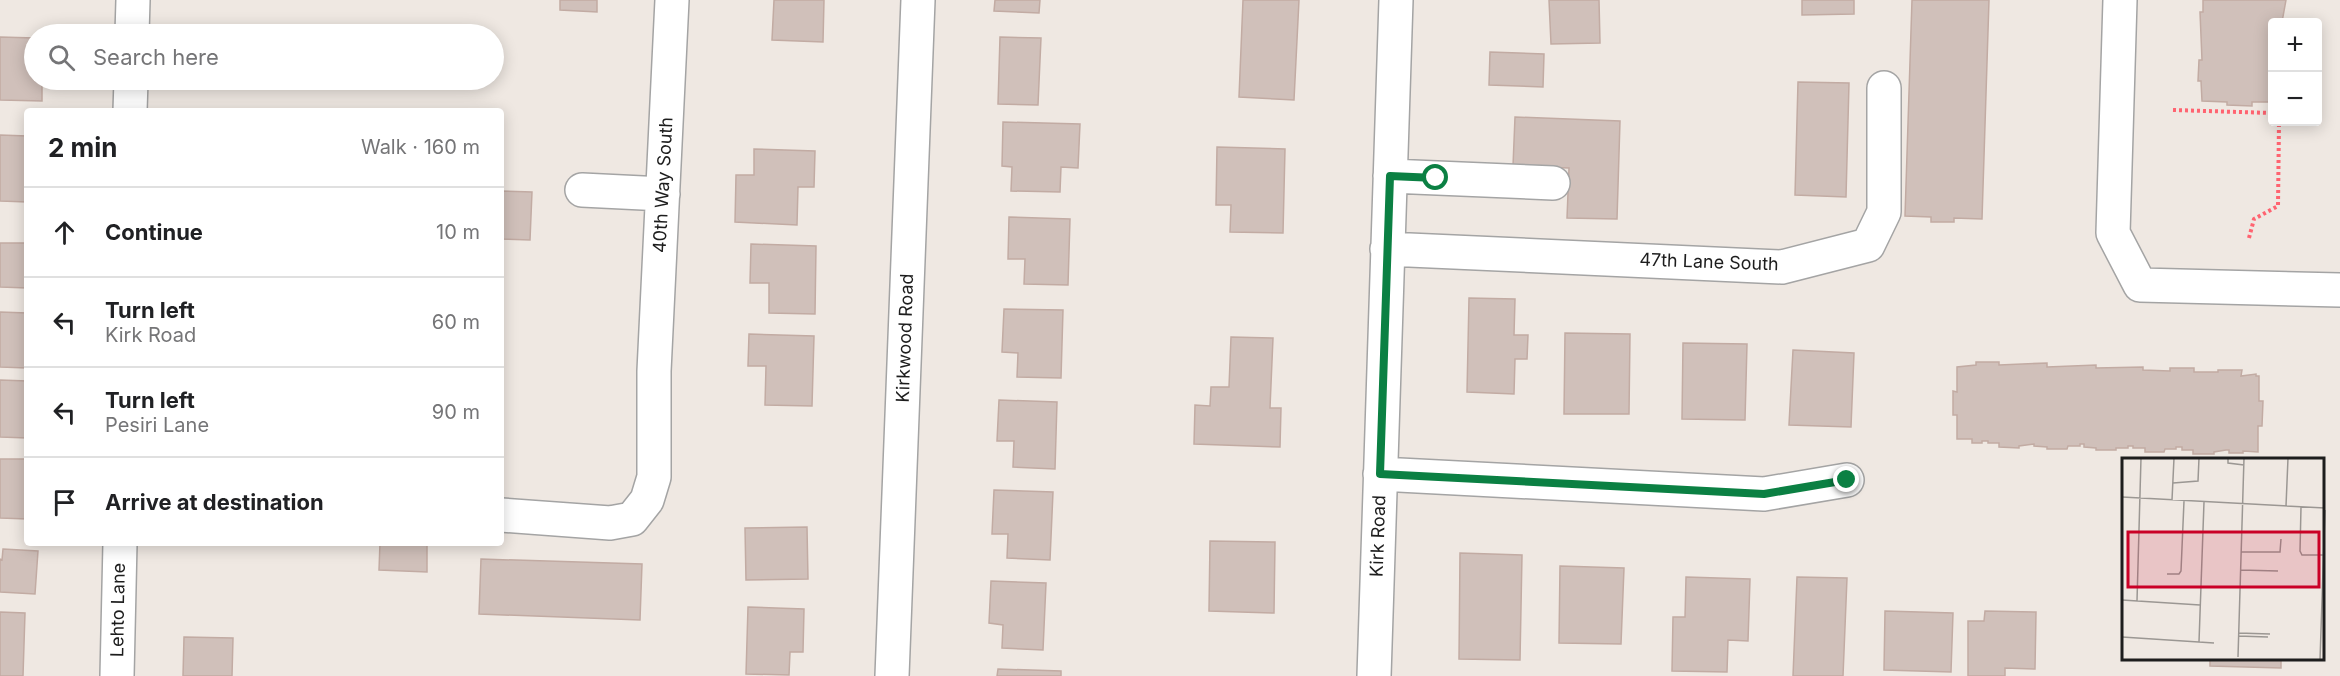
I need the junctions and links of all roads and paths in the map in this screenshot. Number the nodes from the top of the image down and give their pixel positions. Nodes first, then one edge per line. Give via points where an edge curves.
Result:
1 (133, 0) edge
2 (672, 0) edge
3 (918, 0) edge
4 (1396, 0) edge
5 (2120, 0) edge
6 (132, 24) edge
7 (1884, 88) dead end
8 (131, 90) edge
9 (130, 108) edge
10 (2173, 110) dead end
11 (2268, 113) edge
12 (2279, 126) edge
13 (1390, 176) junction
14 (1553, 183) dead end
15 (582, 190) dead end
16 (663, 194) junction
17 (2249, 238) dead end
18 (1387, 249) junction
19 (2340, 290) edge
20 (1380, 474) junction
21 (1847, 480) dead end
22 (504, 515) edge
23 (120, 546) edge
24 (117, 676) edge
25 (892, 676) edge
26 (1374, 676) edge

1 - 6 street
2 - 16 street, 40th Way South
3 - 25 street, Kirkwood Road
4 - 13 street, Kirk Road
5 - 19 street via 2114,234 2140,285
7 - 18 street, 47th Lane South via 1884,212 1868,245 1782,267
8 - 9 street
10 - 11 path
12 - 17 path via 2278,206 2254,219
13 - 14 street
13 - 18 street, Kirk Road
15 - 16 street
16 - 22 street, 40th Way South via 654,371 654,477 647,500 632,519 610,523
18 - 20 street, Kirk Road
20 - 21 street via 1764,494
20 - 26 street, Kirk Road
23 - 24 street, Lehto Lane

